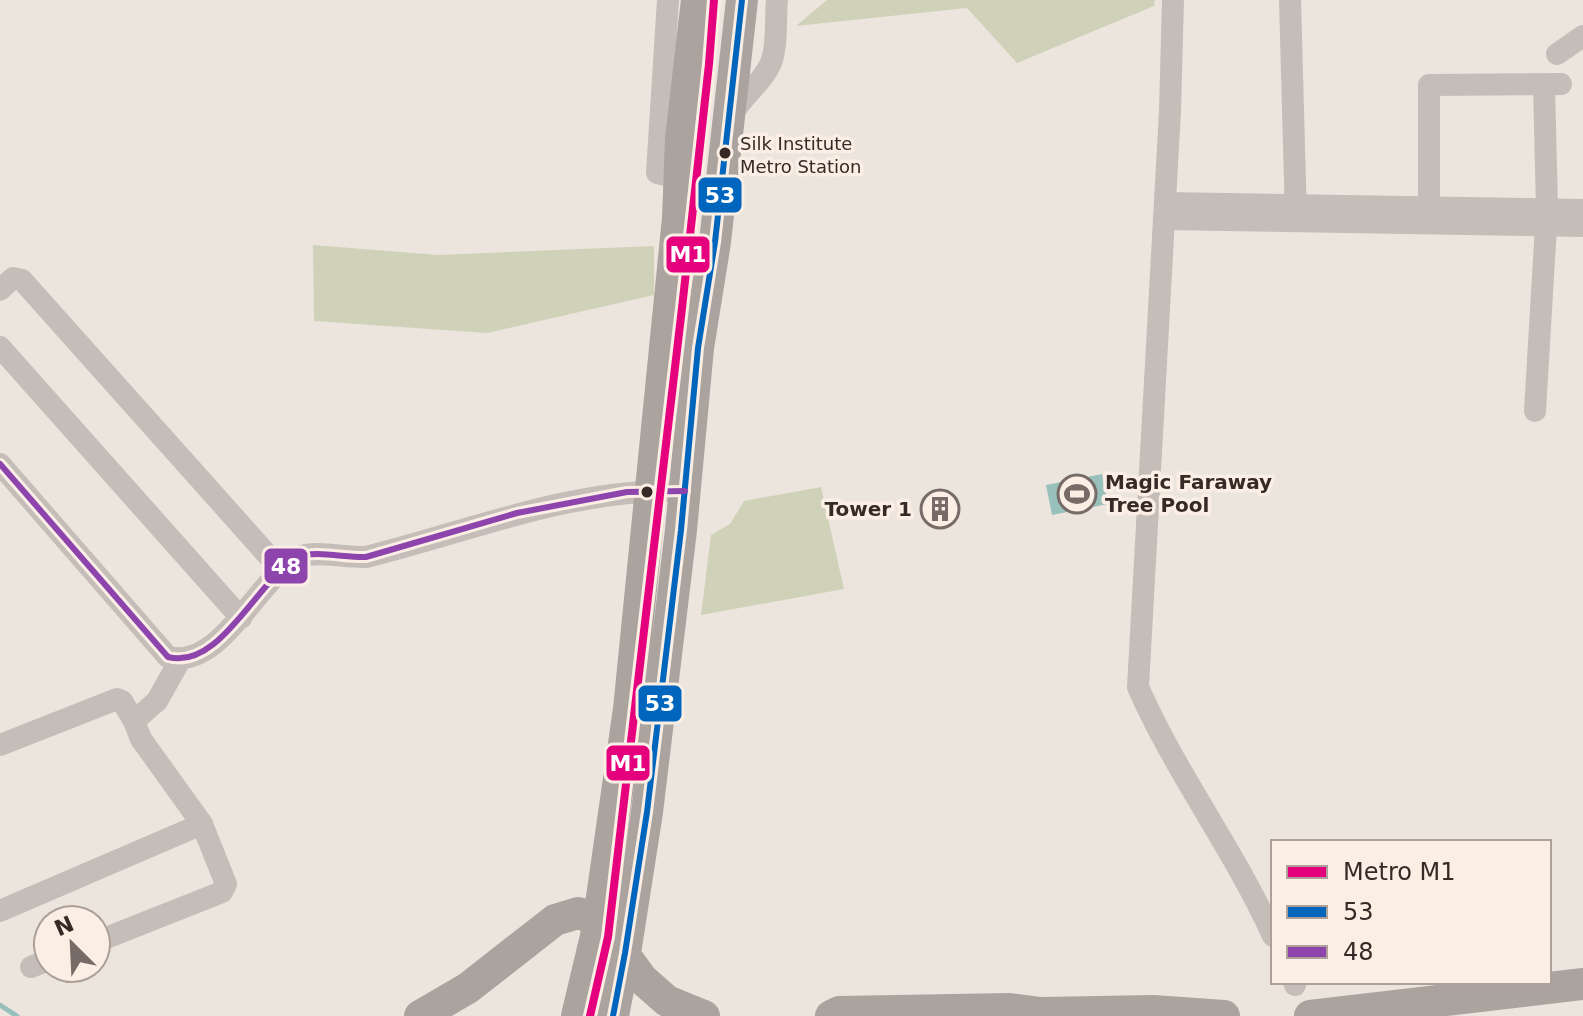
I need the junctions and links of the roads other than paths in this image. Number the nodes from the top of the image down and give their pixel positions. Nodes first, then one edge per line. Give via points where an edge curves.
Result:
1 (668, 0) edge
2 (697, 0) edge
3 (742, 0) edge
4 (777, 0) edge
5 (1173, 0) edge
6 (1290, 0) edge
7 (1583, 36) edge
8 (1557, 54) dead end
9 (728, 128) junction
10 (679, 178) junction
11 (1583, 210) edge
12 (1164, 211) junction
13 (1296, 213) junction
14 (1429, 215) junction
15 (1547, 217) junction
16 (1583, 226) edge
17 (0, 290) edge
18 (0, 347) edge
19 (1535, 411) dead end
20 (0, 464) edge
21 (685, 491) junction
22 (649, 492) junction
23 (282, 571) junction
24 (241, 618) junction
25 (180, 660) junction
26 (134, 721) junction
27 (0, 745) edge
28 (202, 824) junction
29 (0, 911) edge
30 (599, 920) junction
31 (1271, 932) edge
32 (112, 936) edge
33 (625, 953) junction
34 (1583, 984) edge
35 (1036, 1014) edge
36 (1318, 1015) edge
37 (420, 1016) edge
38 (577, 1016) edge
39 (613, 1016) edge
40 (704, 1016) edge
41 (831, 1016) edge
42 (1224, 1016) edge

1 - 10 street via 657,173
2 - 10 highway
3 - 9 highway
4 - 9 street via 772,62 742,98
5 - 12 street
6 - 13 street
7 - 8 street
9 - 21 highway
10 - 22 highway
11 - 15 street
12 - 13 street
12 - 31 street via 1138,687 1156,729
13 - 14 street
14 - 15 street
14 - 15 street via 1429,85 1552,84
15 - 16 street
15 - 19 street
17 - 23 street via 13,278 22,280
18 - 24 street
20 - 25 street via 168,657
21 - 22 street
21 - 33 highway
22 - 23 street via 517,513 366,557 302,555
22 - 30 highway via 629,709
23 - 24 street
24 - 25 street via 195,657
25 - 26 street via 157,701
26 - 27 street via 117,699
26 - 28 street via 141,739
28 - 29 street
28 - 32 street via 226,884 222,892
30 - 33 highway
30 - 37 highway via 578,913 555,920 468,988
30 - 38 highway
33 - 39 highway
33 - 40 highway via 642,979 667,1001
34 - 36 highway
35 - 41 highway via 1010,1009
35 - 42 highway via 1153,1011

